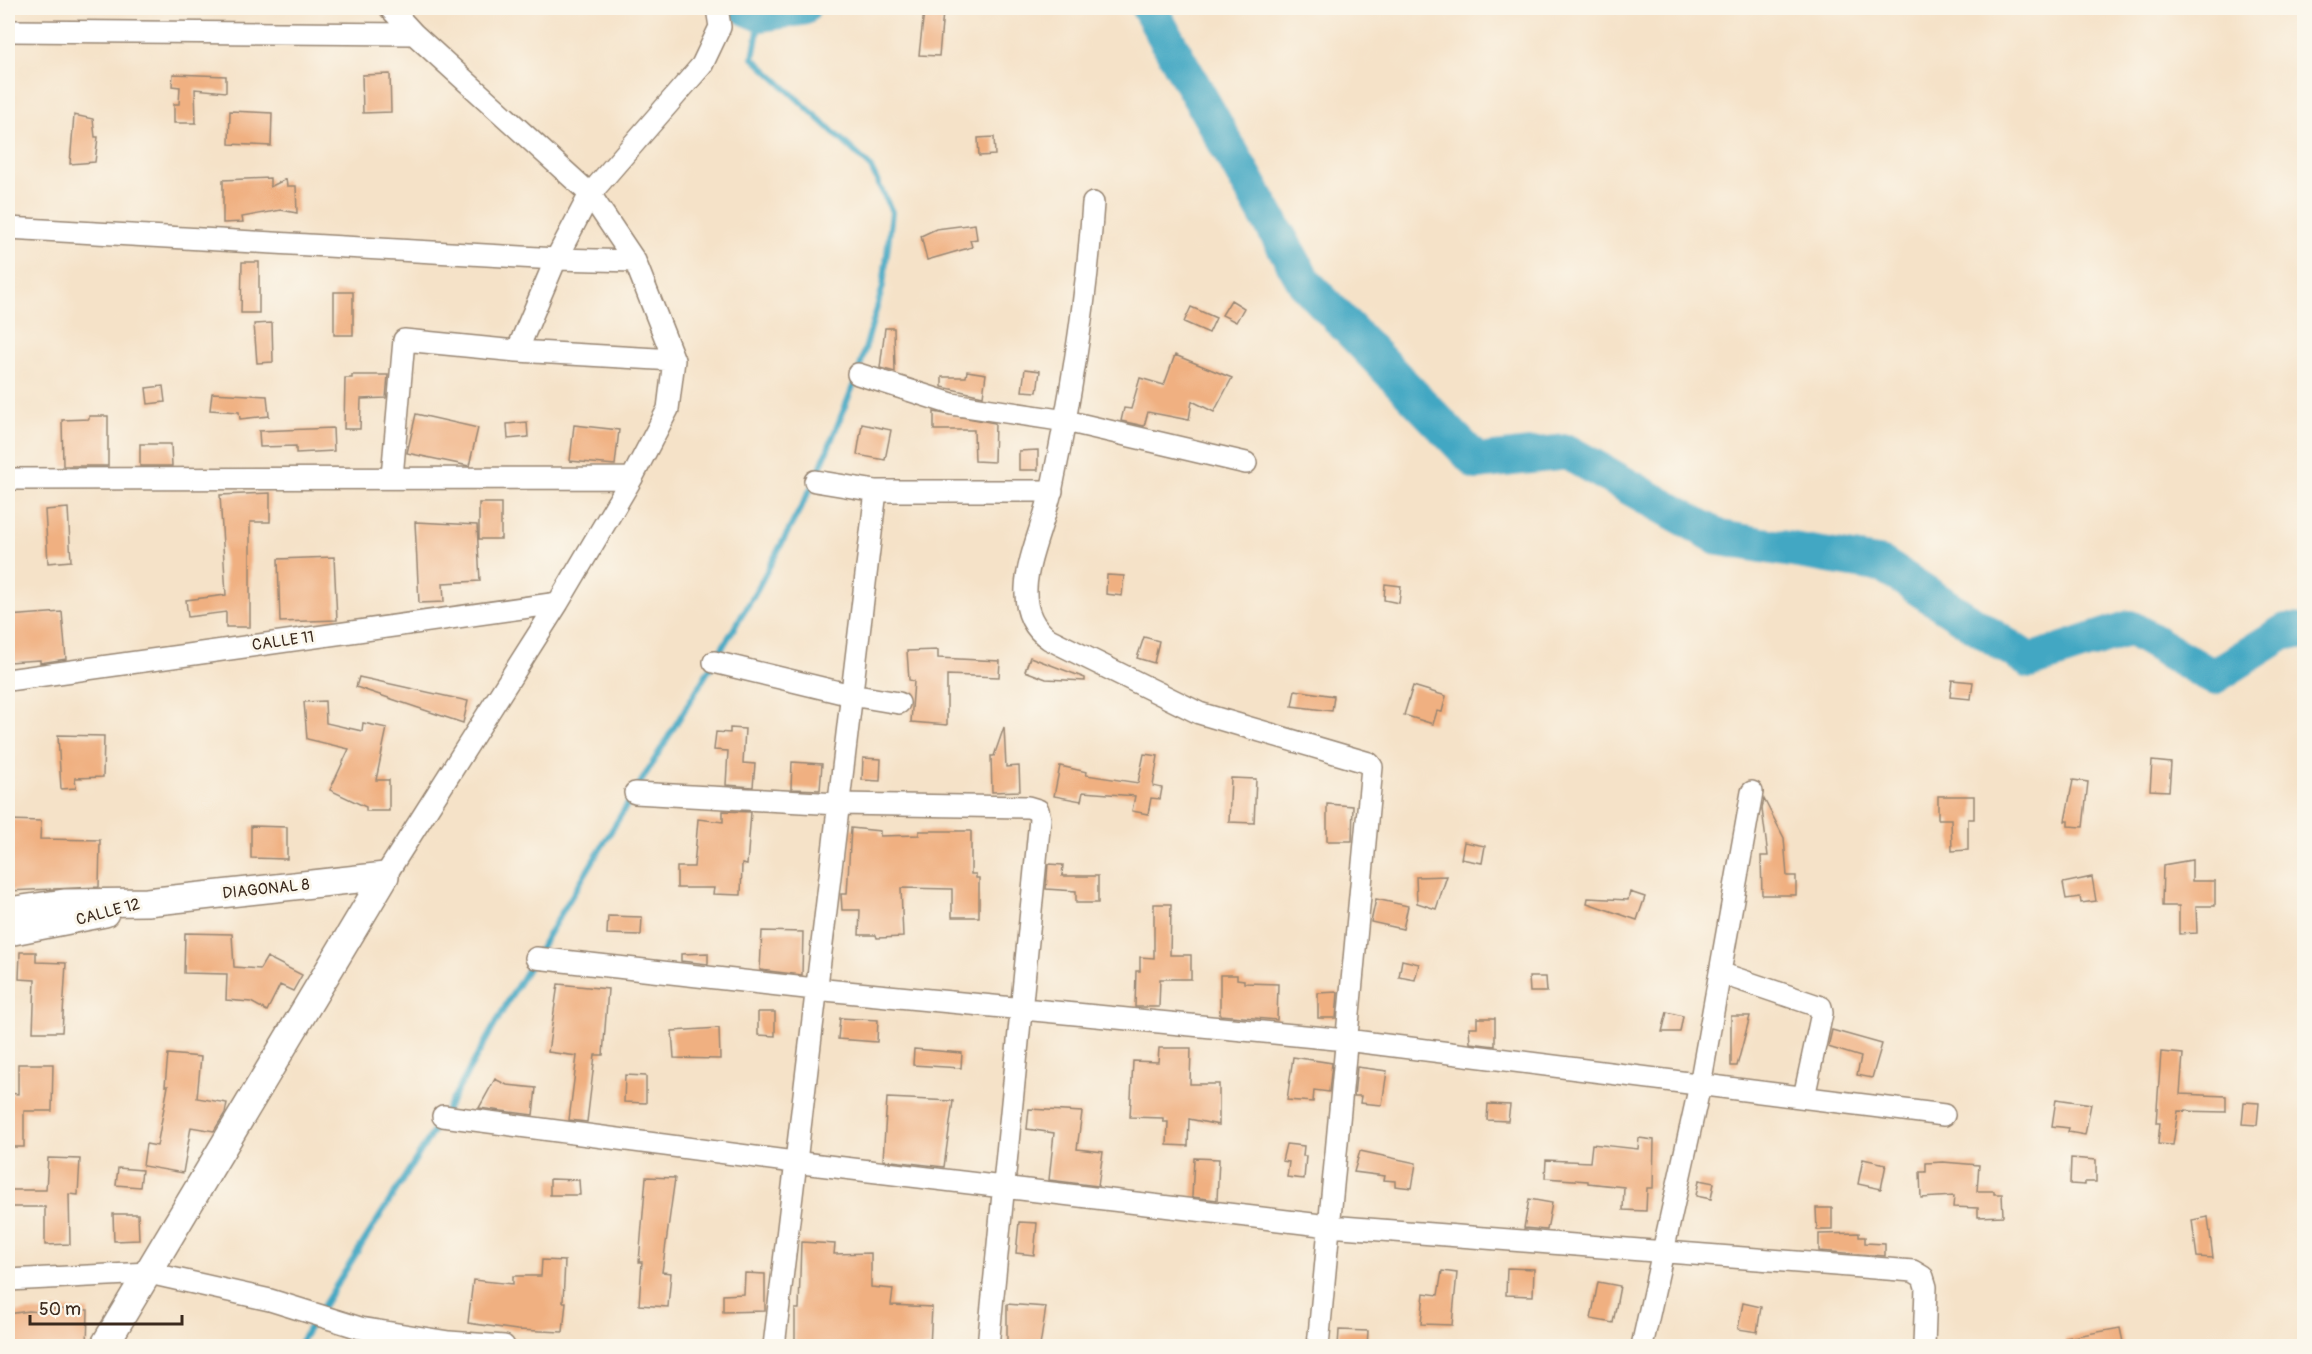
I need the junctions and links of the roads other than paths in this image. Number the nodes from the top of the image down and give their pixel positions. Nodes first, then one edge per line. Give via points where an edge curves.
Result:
1 (390, 8) edge
2 (717, 8) edge
3 (8, 31) edge
4 (414, 34) junction
5 (591, 194) junction
6 (1093, 203) dead end
7 (8, 228) edge
8 (556, 259) junction
9 (635, 261) junction
10 (517, 351) junction
11 (674, 360) junction
12 (858, 374) dead end
13 (1066, 421) junction
14 (1246, 464) dead end
15 (392, 477) junction
16 (632, 478) junction
17 (8, 479) edge
18 (815, 481) dead end
19 (876, 491) junction
20 (1052, 491) junction
21 (558, 603) junction
22 (714, 662) dead end
23 (8, 680) edge
24 (851, 695) junction
25 (898, 703) dead end
26 (1752, 792) dead end
27 (635, 793) dead end
28 (838, 804) junction
29 (385, 876) junction
30 (147, 902) junction
31 (8, 911) edge
32 (8, 932) edge
33 (536, 958) dead end
34 (1720, 973) junction
35 (815, 989) junction
36 (1019, 1010) junction
37 (1346, 1040) junction
38 (1700, 1085) junction
39 (1803, 1097) junction
40 (1944, 1115) dead end
41 (443, 1116) dead end
42 (794, 1162) junction
43 (1003, 1187) junction
44 (1329, 1226) junction
45 (1662, 1253) junction
46 (149, 1273) junction
47 (8, 1280) edge
48 (448, 1344) edge
49 (104, 1347) edge
50 (504, 1347) edge
51 (774, 1347) edge
52 (988, 1347) edge
53 (1318, 1347) edge
54 (1642, 1347) edge
55 (1924, 1347) edge

1 - 4 street
2 - 5 street via 720,27 702,65
3 - 4 street
4 - 5 street
5 - 8 street
5 - 9 street
6 - 13 street via 1090,253
7 - 8 street
8 - 9 street
8 - 10 street
9 - 11 street
10 - 11 street
10 - 15 street via 404,340
11 - 16 street via 668,409
12 - 13 street via 952,404
13 - 14 street
13 - 20 street
15 - 16 street
15 - 17 street
16 - 21 street
18 - 19 street
19 - 20 street
19 - 24 street
20 - 37 street via 1026,585 1029,613 1036,630 1199,713 1371,765
21 - 23 street, CALLE 11
21 - 29 street
22 - 24 street
24 - 25 street
24 - 28 street
26 - 34 street
27 - 28 street
28 - 35 street
28 - 36 street via 1038,810 1041,819
29 - 30 street, DIAGONAL 8
29 - 46 street
30 - 31 street, CALLE 12 via 64,903
30 - 32 street, CALLE 12 via 65,923
33 - 35 street
34 - 38 street
34 - 39 street via 1821,1007
35 - 36 street
35 - 42 street
36 - 37 street
36 - 43 street
37 - 38 street
37 - 44 street
38 - 39 street
38 - 45 street
39 - 40 street
41 - 42 street
42 - 43 street
42 - 51 street
43 - 44 street
43 - 52 street
44 - 45 street
44 - 53 street
45 - 54 street
45 - 55 street via 1913,1271 1923,1277 1926,1287
46 - 47 street
46 - 48 street via 270,1300 360,1328
46 - 49 street
48 - 50 street

